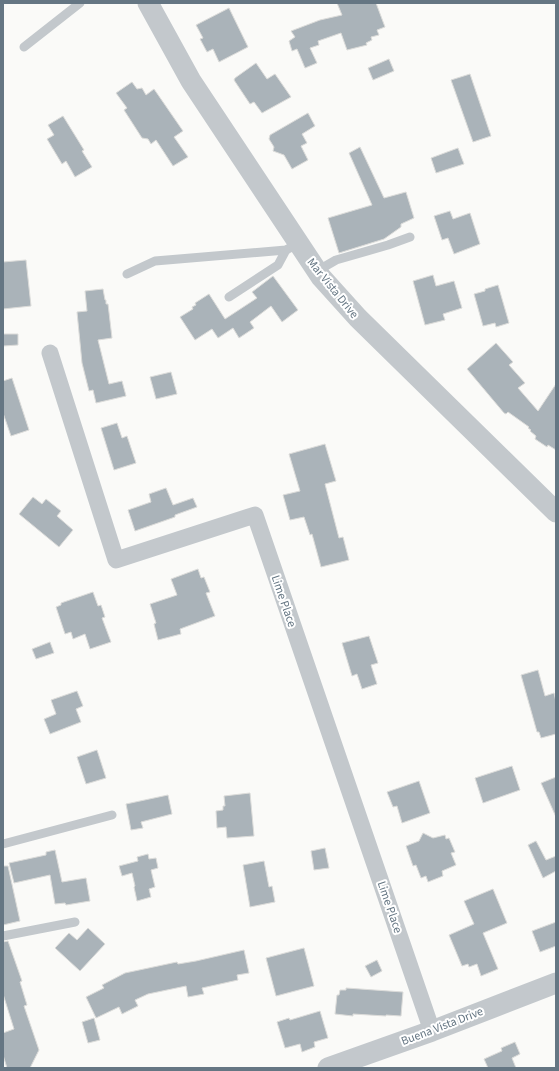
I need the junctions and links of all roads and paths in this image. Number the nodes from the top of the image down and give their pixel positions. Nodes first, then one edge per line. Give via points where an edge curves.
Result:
1 (80, 3) edge
2 (148, 3) edge
3 (24, 47) dead end
4 (410, 237) dead end
5 (292, 247) junction
6 (317, 271) junction
7 (127, 274) dead end
8 (229, 297) dead end
9 (50, 353) dead end
10 (553, 505) edge
11 (112, 815) dead end
12 (3, 844) edge
13 (75, 922) dead end
14 (3, 936) edge
15 (556, 983) edge
16 (432, 1031) junction
17 (328, 1068) edge

1 - 3 lane
2 - 5 street, Mar Vista Drive via 191,81
4 - 6 lane via 336,260
5 - 6 street, Mar Vista Drive
5 - 7 lane via 155,261
5 - 8 lane via 278,265
6 - 10 street, Mar Vista Drive via 358,318
9 - 16 street, Lime Place via 116,560 255,515
11 - 12 lane
13 - 14 lane
15 - 16 street, Buena Vista Drive
16 - 17 street, Buena Vista Drive

